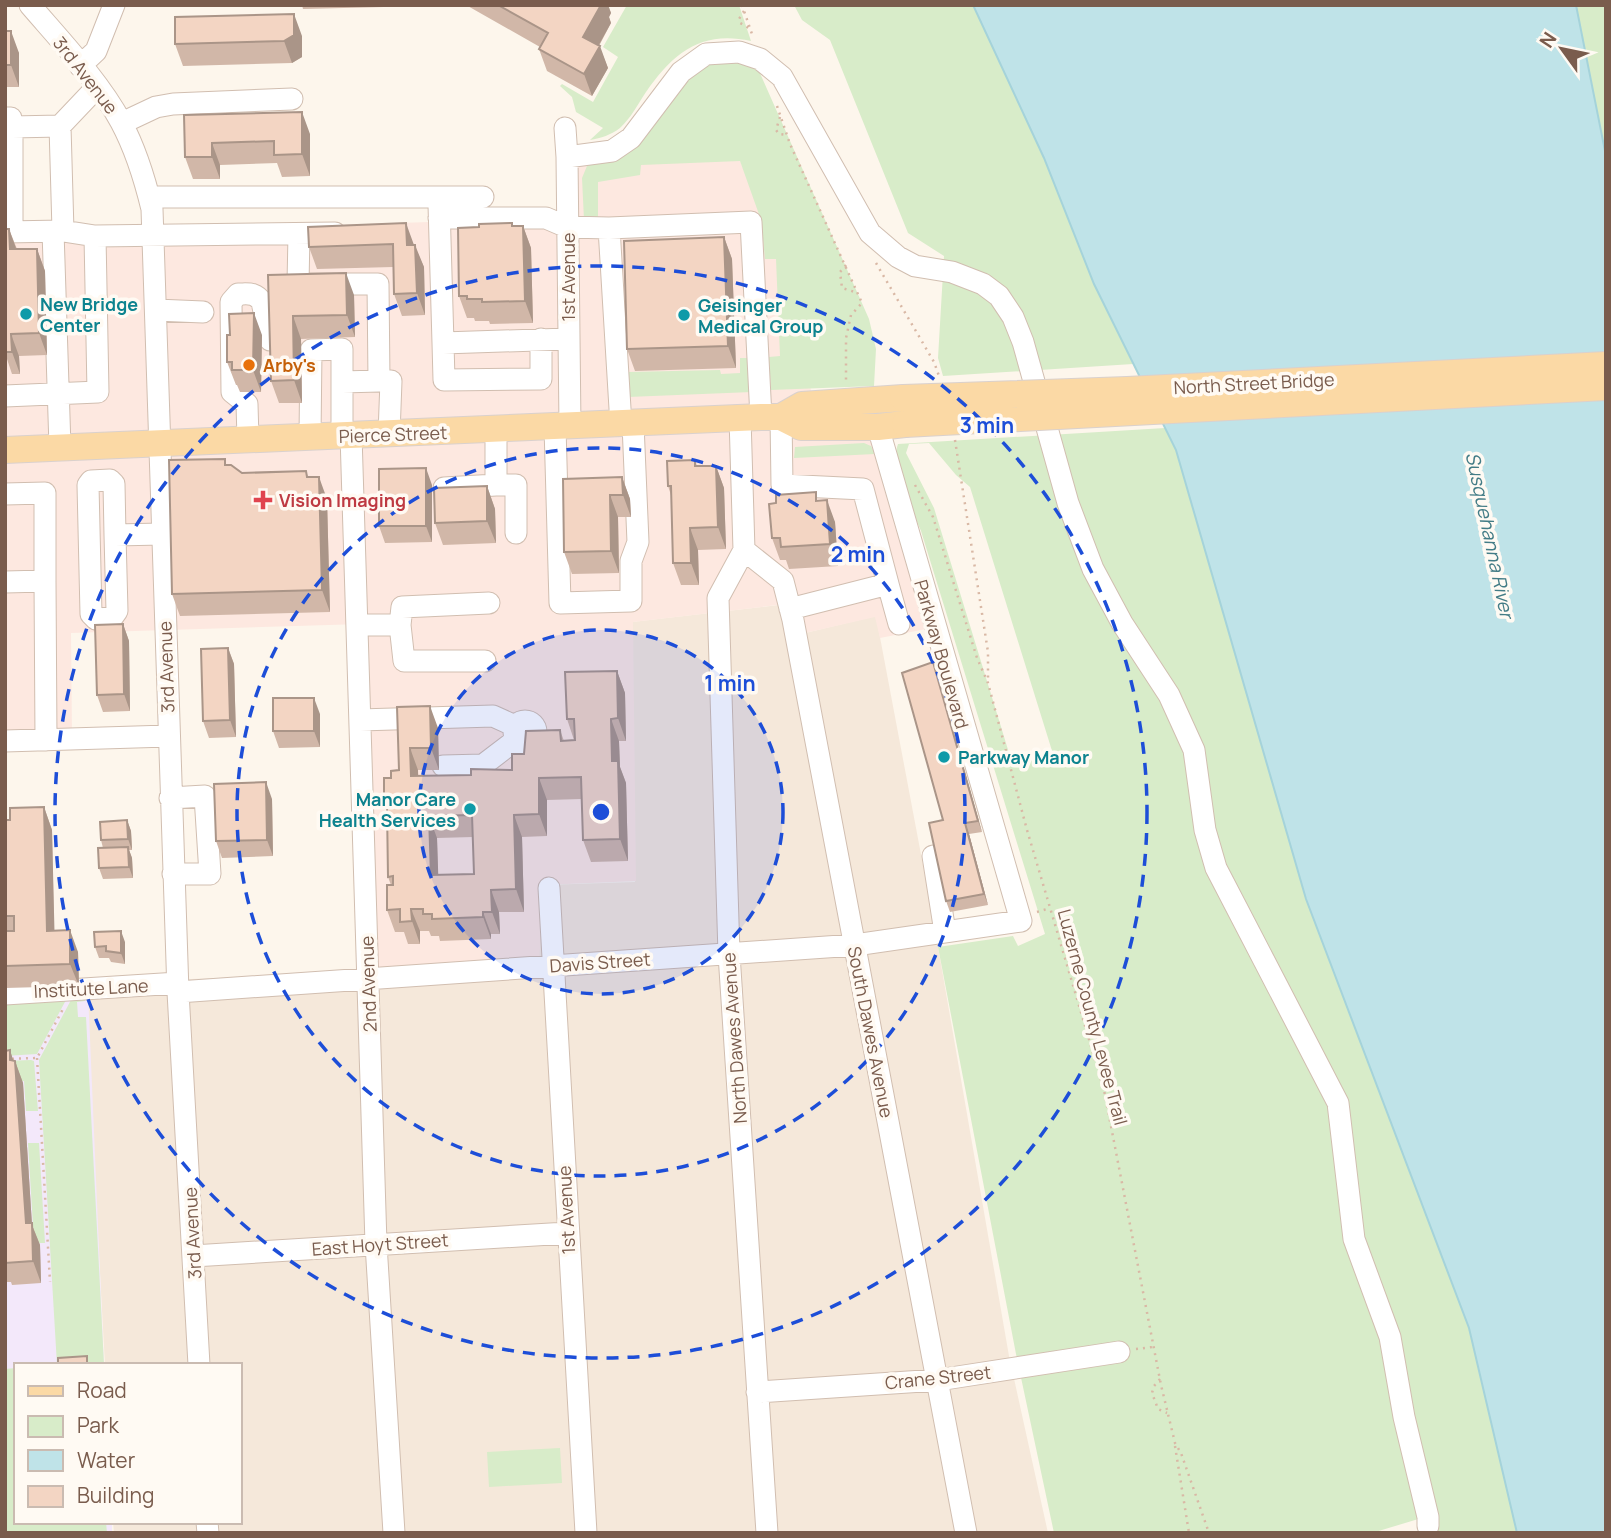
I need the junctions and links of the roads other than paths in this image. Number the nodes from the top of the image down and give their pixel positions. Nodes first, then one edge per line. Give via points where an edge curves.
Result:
1 (30, 5) edge
2 (114, 5) edge
3 (80, 66) junction
4 (97, 87) junction
5 (292, 99) dead end
6 (9, 122) edge
7 (122, 123) junction
8 (60, 126) junction
9 (565, 128) dead end
10 (567, 157) junction
11 (439, 196) junction
12 (149, 197) junction
13 (483, 197) dead end
14 (439, 218) junction
15 (567, 227) junction
16 (609, 228) junction
17 (58, 231) junction
18 (9, 232) edge
19 (353, 233) edge
20 (154, 234) junction
21 (299, 234) junction
22 (95, 236) junction
23 (156, 310) junction
24 (203, 312) dead end
25 (568, 339) junction
26 (270, 340) edge
27 (541, 340) junction
28 (443, 343) junction
29 (1606, 365) edge
30 (379, 381) junction
31 (342, 382) junction
32 (1606, 387) edge
33 (58, 394) junction
34 (5, 396) edge
35 (904, 411) junction
36 (761, 417) junction
37 (627, 424) junction
38 (562, 427) junction
39 (877, 427) junction
40 (496, 429) junction
41 (389, 434) junction
42 (347, 435) junction
43 (310, 437) junction
44 (248, 439) junction
45 (160, 442) junction
46 (99, 445) junction
47 (60, 447) junction
48 (5, 450) edge
49 (101, 481) junction
50 (496, 485) junction
51 (444, 488) edge
52 (5, 494) edge
53 (516, 533) dead end
54 (162, 534) junction
55 (115, 535) junction
56 (744, 550) junction
57 (45, 581) junction
58 (5, 582) edge
59 (888, 584) junction
60 (489, 603) dead end
61 (790, 608) junction
62 (899, 624) dead end
63 (357, 625) junction
64 (400, 625) junction
65 (485, 661) dead end
66 (360, 720) junction
67 (168, 736) junction
68 (46, 740) junction
69 (5, 741) edge
70 (443, 766) dead end
71 (170, 798) junction
72 (933, 856) edge
73 (173, 874) junction
74 (549, 888) dead end
75 (1028, 917) joint
76 (945, 932) junction
77 (855, 945) junction
78 (729, 954) junction
79 (552, 965) junction
80 (368, 980) junction
81 (178, 988) junction
82 (5, 993) edge
83 (568, 1233) junction
84 (376, 1244) junction
85 (193, 1256) junction
86 (1128, 1351) road end
87 (199, 1363) edge
88 (938, 1380) junction
89 (757, 1392) junction
90 (1428, 1526) dead end
91 (394, 1533) edge
92 (586, 1533) edge
93 (767, 1533) edge
94 (966, 1533) edge

1 - 3 street, 3rd Avenue
2 - 3 street via 96,51
3 - 4 street, 3rd Avenue
4 - 7 street, 3rd Avenue
4 - 8 street
5 - 7 street via 173,104
6 - 8 street
6 - 18 street
7 - 12 street, 3rd Avenue
8 - 17 street
9 - 10 street, 1st Avenue
10 - 15 street, 1st Avenue
10 - 90 street via 612,150 631,138 681,72 706,54 738,52 760,59 782,77 870,233 915,266 952,272 982,284 999,296 1013,317 1068,503 1094,569 1122,623 1169,695 1194,750 1205,830 1216,868 1338,1103 1354,1240 1390,1337
11 - 12 street
11 - 13 street
11 - 14 street
12 - 20 street, 3rd Avenue
14 - 15 street via 546,218
14 - 28 street
15 - 16 street
15 - 25 street, 1st Avenue
16 - 36 street via 751,222
16 - 37 street
17 - 18 street
17 - 22 street
17 - 33 street
19 - 21 street
20 - 21 street
20 - 22 street
20 - 23 street, 3rd Avenue
21 - 30 street via 298,284 378,284
22 - 33 street via 98,392
23 - 24 street
23 - 45 street, 3rd Avenue
25 - 27 street
25 - 38 street, 1st Avenue
26 - 44 street via 259,297 237,294 230,302 232,392 247,404
27 - 28 street
27 - 28 street via 541,379 444,380
29 - 35 main road, North Street Bridge, bridge via 1127,390
30 - 31 street
30 - 41 street via 391,381
31 - 42 street, 2nd Avenue
31 - 43 street, 2nd Avenue via 342,349 311,350
32 - 35 main road, North Street Bridge, bridge
33 - 34 street
33 - 47 street
35 - 36 main road, Pierce Street via 802,405
35 - 39 main road, Pierce Street
36 - 37 main road, Pierce Street
36 - 39 main road, Pierce Street via 801,427
36 - 56 street
36 - 59 street via 782,485 863,489
37 - 38 main road, Pierce Street
37 - 38 street, 1st Avenue via 638,542 631,561 631,601 560,603
38 - 40 main road, Pierce Street
39 - 75 street, Parkway Boulevard
40 - 41 main road, Pierce Street
40 - 50 street
41 - 42 main road, Pierce Street
42 - 43 main road, Pierce Street
42 - 63 street, 2nd Avenue
43 - 44 main road, Pierce Street
44 - 45 main road, Pierce Street
45 - 46 main road, Pierce Street
45 - 54 street, 3rd Avenue
46 - 47 main road, Pierce Street
46 - 49 street
47 - 48 main road, Pierce Street
49 - 55 street via 114,484
49 - 55 street via 88,485 91,614 96,619 112,618 117,611
50 - 51 street
50 - 53 street via 516,485
52 - 57 street via 45,493
54 - 55 street
54 - 67 street, 3rd Avenue
56 - 61 street, South Dawes Avenue via 783,580
56 - 78 street, North Dawes Avenue via 718,598
57 - 58 street
57 - 68 street
59 - 61 street
59 - 62 street
60 - 64 street via 402,607
61 - 77 street, South Dawes Avenue
63 - 64 street
63 - 66 street, 2nd Avenue
64 - 65 street via 404,661
66 - 70 street via 493,716 516,733 483,765
66 - 80 street, 2nd Avenue
67 - 68 street
67 - 71 street, 3rd Avenue
68 - 69 street
71 - 73 street, 3rd Avenue
71 - 73 street via 205,796 210,874
72 - 76 street
73 - 81 street, 3rd Avenue
74 - 79 street, 1st Avenue
75 - 76 street, Davis Street
76 - 77 street, Davis Street
77 - 78 street, Davis Street
77 - 88 street, South Dawes Avenue
78 - 79 street, Davis Street
78 - 89 street, North Dawes Avenue
79 - 80 street, Davis Street
79 - 83 street, 1st Avenue
80 - 81 street, Davis Street
80 - 84 street, 2nd Avenue
81 - 82 street, Institute Lane
81 - 85 street, 3rd Avenue
83 - 84 street, East Hoyt Street
83 - 92 street, 1st Avenue
84 - 85 street, East Hoyt Street
84 - 91 street, 2nd Avenue
85 - 87 street, 3rd Avenue
86 - 88 street, Crane Street
88 - 89 street, Crane Street
88 - 94 street, South Dawes Avenue
89 - 93 street, North Dawes Avenue

